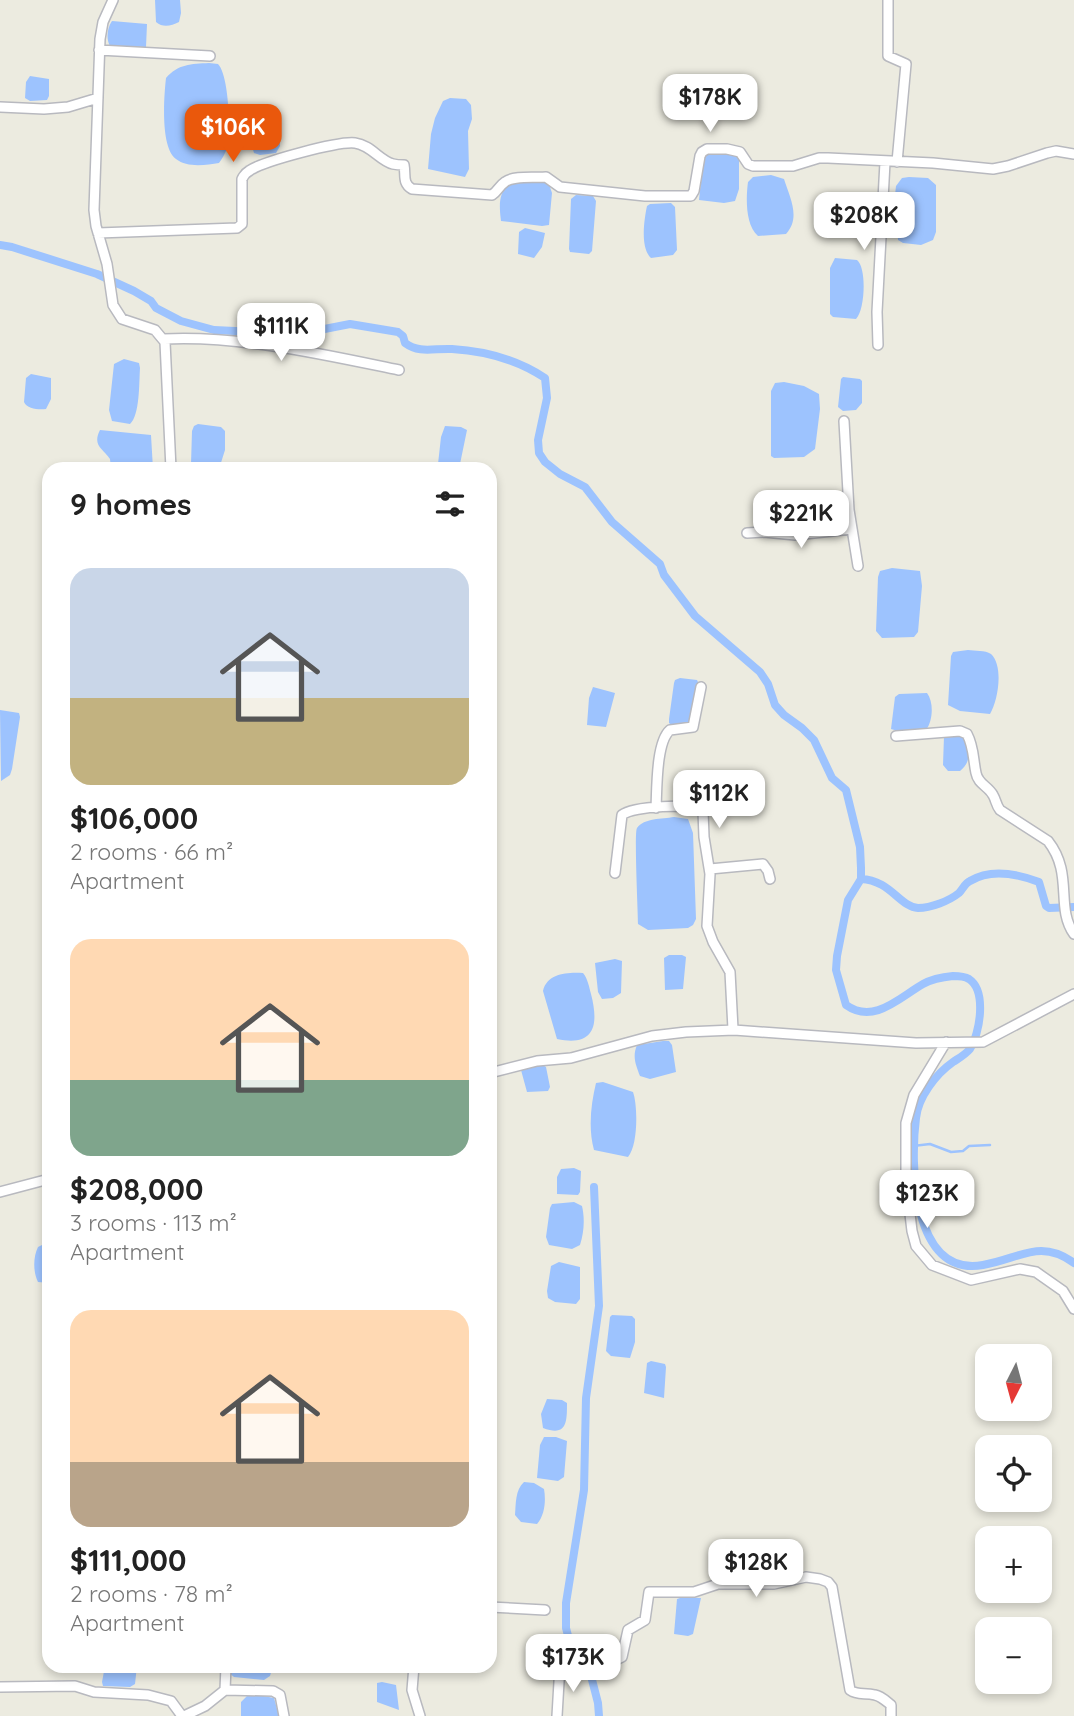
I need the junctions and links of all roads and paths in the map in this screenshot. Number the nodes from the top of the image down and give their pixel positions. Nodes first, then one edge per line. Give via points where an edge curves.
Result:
1 (113, 0) edge
2 (888, 0) edge
3 (99, 50) junction
4 (210, 56) dead end
5 (98, 98) junction
6 (0, 107) edge
7 (1074, 154) edge
8 (885, 162) junction
9 (897, 162) junction
10 (98, 233) junction
11 (164, 339) junction
12 (878, 345) dead end
13 (399, 370) dead end
14 (844, 421) dead end
15 (171, 462) edge
16 (852, 528) junction
17 (747, 533) dead end
18 (858, 566) dead end
19 (701, 687) dead end
20 (897, 736) dead end
21 (656, 808) junction
22 (710, 869) junction
23 (615, 873) dead end
24 (770, 879) dead end
25 (1074, 934) edge
26 (1073, 999) edge
27 (733, 1030) junction
28 (951, 1042) junction
29 (497, 1071) edge
30 (42, 1181) edge
31 (0, 1192) edge
32 (1074, 1309) edge
33 (497, 1607) edge
34 (545, 1610) dead end
35 (226, 1673) edge
36 (413, 1673) edge
37 (0, 1687) edge
38 (225, 1690) junction
39 (183, 1716) edge
40 (284, 1716) edge
41 (420, 1716) edge
42 (557, 1716) edge
43 (891, 1716) edge

1 - 3 street via 103,22
2 - 9 street via 888,55 906,64
3 - 4 street
3 - 5 street
5 - 6 street via 68,107
5 - 10 street via 94,202
7 - 9 street via 1056,151 993,169
8 - 9 street
8 - 10 street via 819,158 793,166 753,166 735,150 707,149 700,156 691,196 560,187 546,177 511,179 492,195 412,189 405,181 404,165 392,164 362,145 341,144 246,172 242,223 237,228
8 - 12 street
10 - 11 street via 115,310 122,319 155,330
11 - 13 street via 264,346
11 - 15 street
14 - 16 street
16 - 17 street via 795,535
16 - 18 street
19 - 21 street via 693,727 670,730 664,737
20 - 25 street via 967,734 976,775 993,794 996,805 1048,841 1061,863 1068,925
21 - 22 street via 696,807 703,811
21 - 23 street via 622,815
22 - 24 street via 763,864
22 - 27 street via 707,926 730,972
26 - 28 street via 983,1042
27 - 28 street
27 - 29 street via 652,1036 571,1058 537,1060
28 - 32 street via 914,1095 906,1123 906,1180 916,1246 932,1265 971,1280 1020,1269 1036,1272 1063,1291
30 - 31 street
33 - 34 street
35 - 38 street
36 - 41 street via 412,1690
37 - 39 street via 68,1686 148,1695 171,1700
38 - 39 street
38 - 40 street via 273,1691 280,1695
42 - 43 street via 560,1665 573,1659 622,1657 628,1630 645,1620 649,1592 694,1592 729,1582 774,1584 806,1577 832,1587 850,1690 883,1699 891,1705

